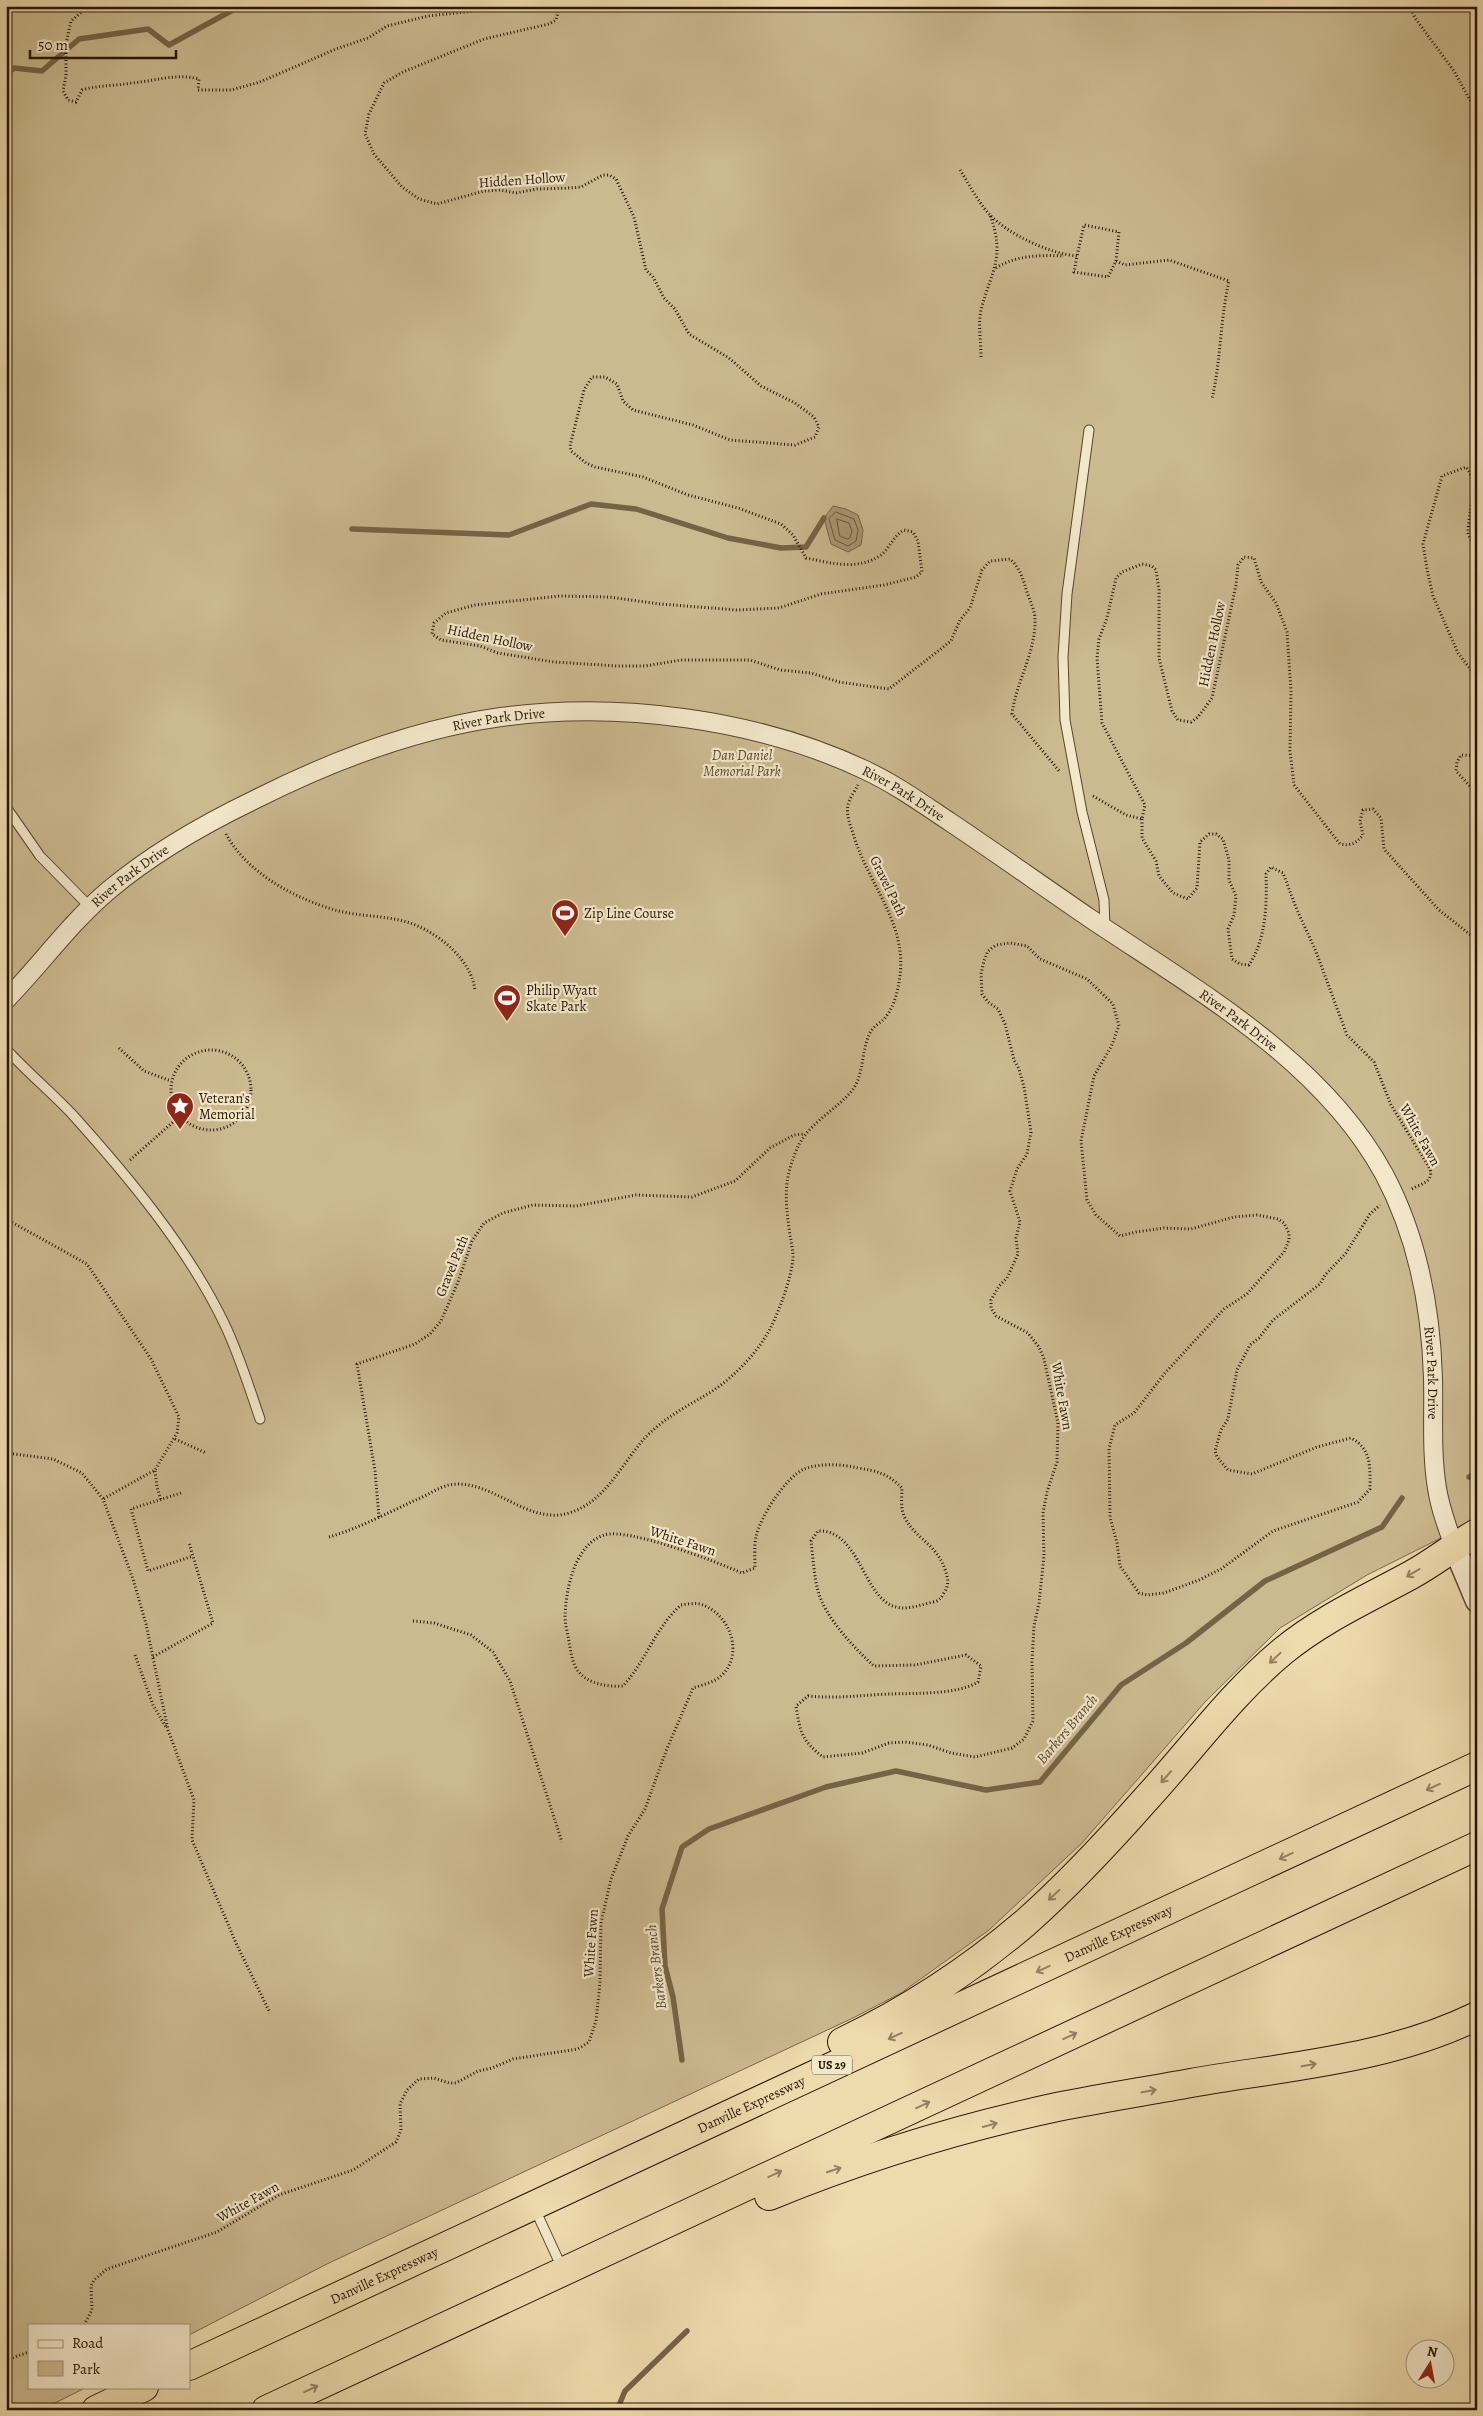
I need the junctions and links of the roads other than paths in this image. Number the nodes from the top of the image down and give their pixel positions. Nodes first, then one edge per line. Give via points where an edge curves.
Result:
1 (1089, 430) dead end
2 (6, 807) edge
3 (90, 907) junction
4 (1105, 929) junction
5 (6, 1000) edge
6 (6, 1049) edge
7 (260, 1419) dead end
8 (1465, 1540) edge
9 (1477, 1601) edge
10 (1477, 1766) edge
11 (1477, 1846) edge
12 (1477, 2016) edge
13 (577, 2184) junction
14 (533, 2205) junction
15 (564, 2272) junction
16 (482, 2311) junction
17 (190, 2366) edge
18 (142, 2388) edge
19 (96, 2410) edge
20 (266, 2410) edge

1 - 4 lane via 1066,594 1065,720 1104,900
2 - 3 lane via 40,856
3 - 4 street, River Park Drive via 182,837 328,765 411,738 500,717 570,712 645,714 730,725 800,744 865,770 910,796
3 - 5 street, River Park Drive
4 - 8 street, River Park Drive via 1227,1009 1311,1080 1364,1142 1385,1178 1413,1244 1430,1329 1437,1488 1442,1512
6 - 7 lane via 69,1112 120,1170 170,1235 201,1281 224,1324
8 - 9 street
8 -> 13 highway via 1413,1574 1318,1625 1283,1651 1250,1681 1069,1882 977,1960 913,2003 855,2036 731,2095 614,2157
10 -> 13 highway, Danville Expressway / US 29
15 -> 11 highway
16 -> 12 highway via 538,2302 751,2203 818,2176 916,2144 1057,2107 1347,2059 1411,2043
13 - 14 highway, Danville Expressway / US 29
14 - 15 lane
14 - 17 highway, Danville Expressway / US 29
15 - 16 highway
20 -> 16 highway
18 - 19 highway

